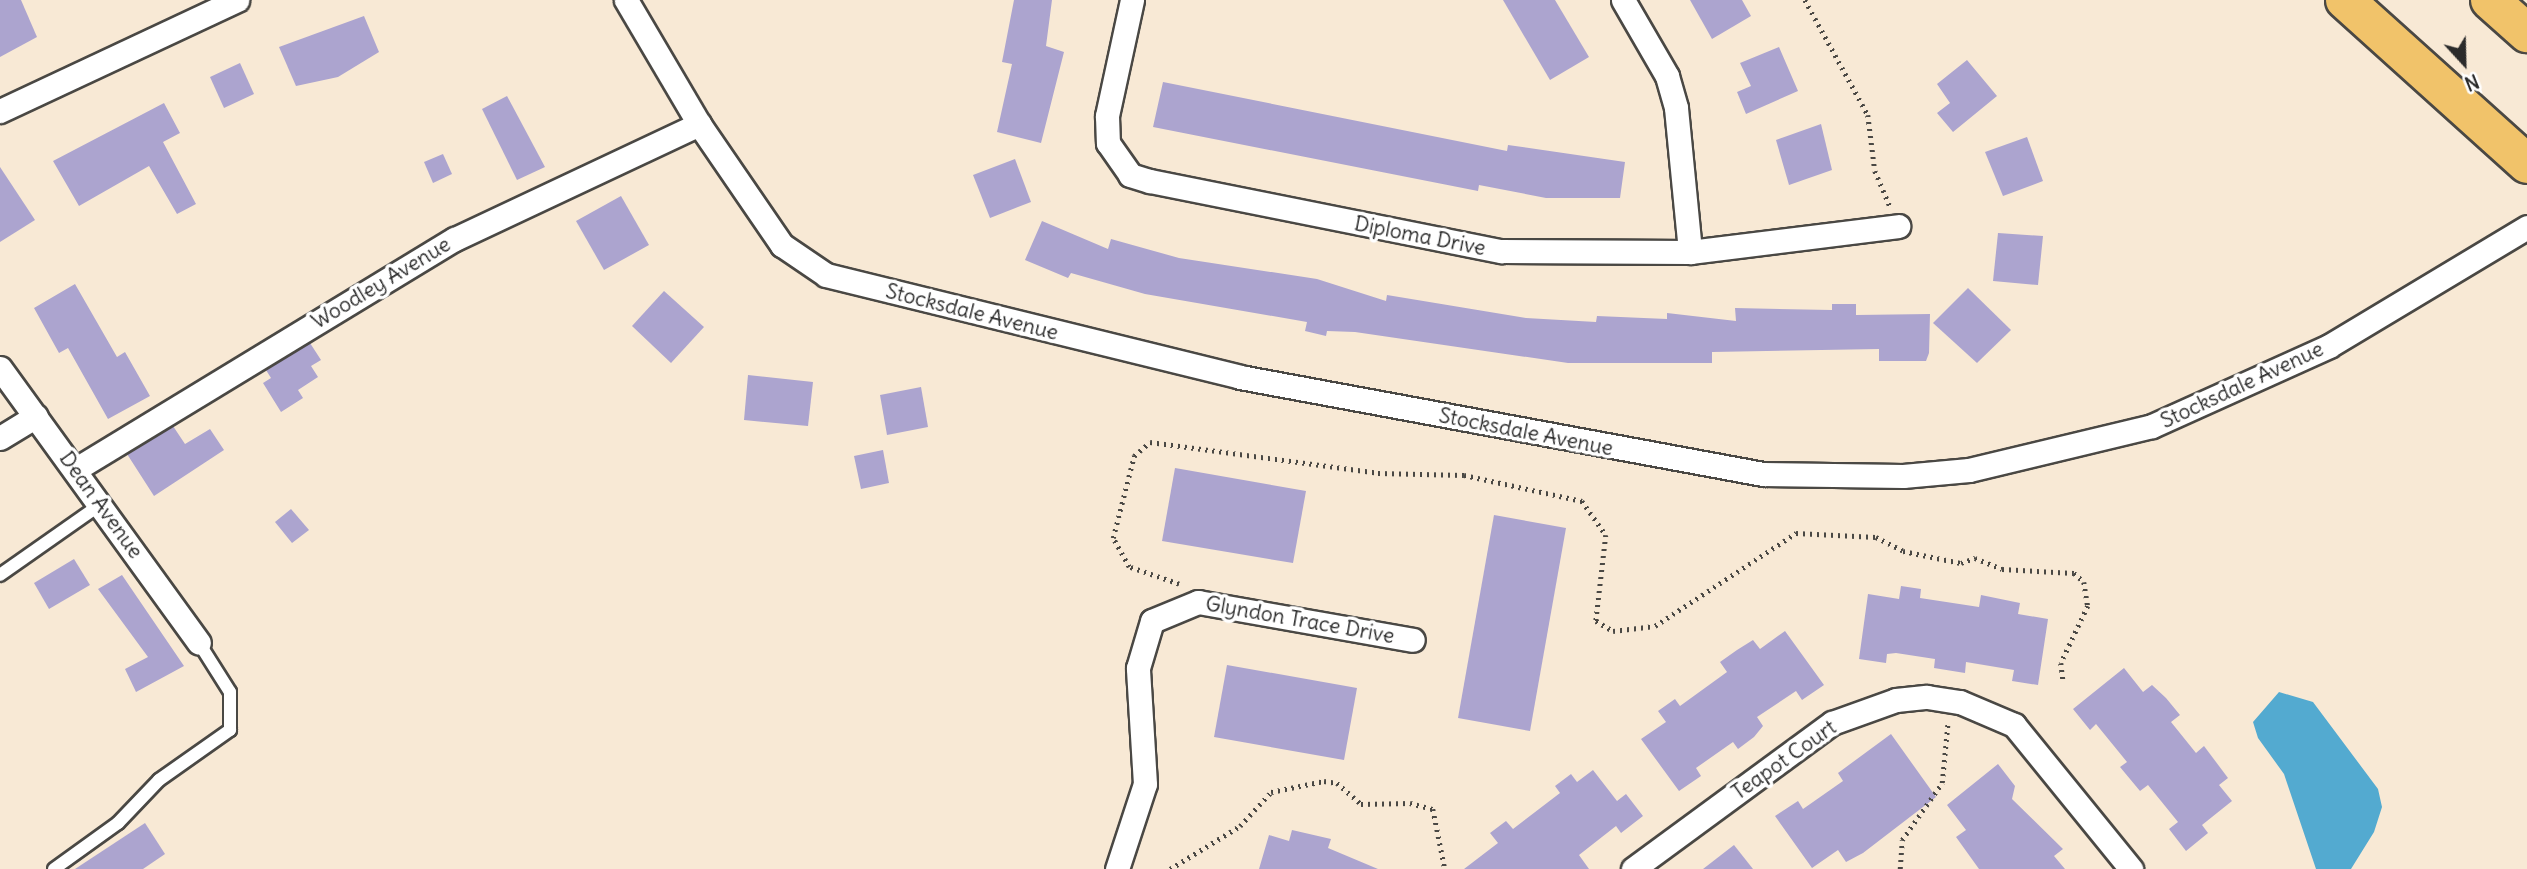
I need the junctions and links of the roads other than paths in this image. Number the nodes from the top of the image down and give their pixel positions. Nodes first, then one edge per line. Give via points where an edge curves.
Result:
1 (237, 0) edge
2 (626, 0) edge
3 (1132, 0) edge
4 (1623, 0) edge
5 (2345, 0) edge
6 (2490, 0) edge
7 (2527, 33) edge
8 (0, 111) edge
9 (699, 124) junction
10 (2527, 164) edge
11 (1898, 226) road end
12 (2527, 227) edge
13 (1690, 252) junction
14 (0, 369) edge
15 (36, 416) junction
16 (0, 438) edge
17 (76, 469) junction
18 (101, 504) junction
19 (0, 575) edge
20 (1413, 640) dead end
21 (199, 643) joint
22 (54, 869) edge
23 (1117, 869) edge
24 (1633, 869) edge
25 (2131, 869) edge

1 - 8 street
2 - 9 street, Stocksdale Avenue
3 - 13 street, Diploma Drive via 1107,116 1108,143 1130,175 1501,251
4 - 13 street via 1667,76 1676,108
5 - 10 highway
6 - 7 highway
9 - 12 street, Stocksdale Avenue via 782,244 826,275 1240,377 1763,474 1903,476 1969,470 2152,426 2285,370
9 - 17 street, Woodley Avenue via 455,239
11 - 13 street, Diploma Drive
14 - 15 street, Dean Avenue
15 - 16 street
15 - 17 street, Dean Avenue
17 - 18 street, Dean Avenue
18 - 19 lane
18 - 21 street, Dean Avenue
20 - 23 street, Glyndon Trace Drive via 1198,601 1152,621 1138,668 1144,784
21 - 22 lane via 230,692 230,730 159,779 118,823
24 - 25 street, Teapot Court via 1832,723 1896,700 1952,701 2014,725 2038,747

